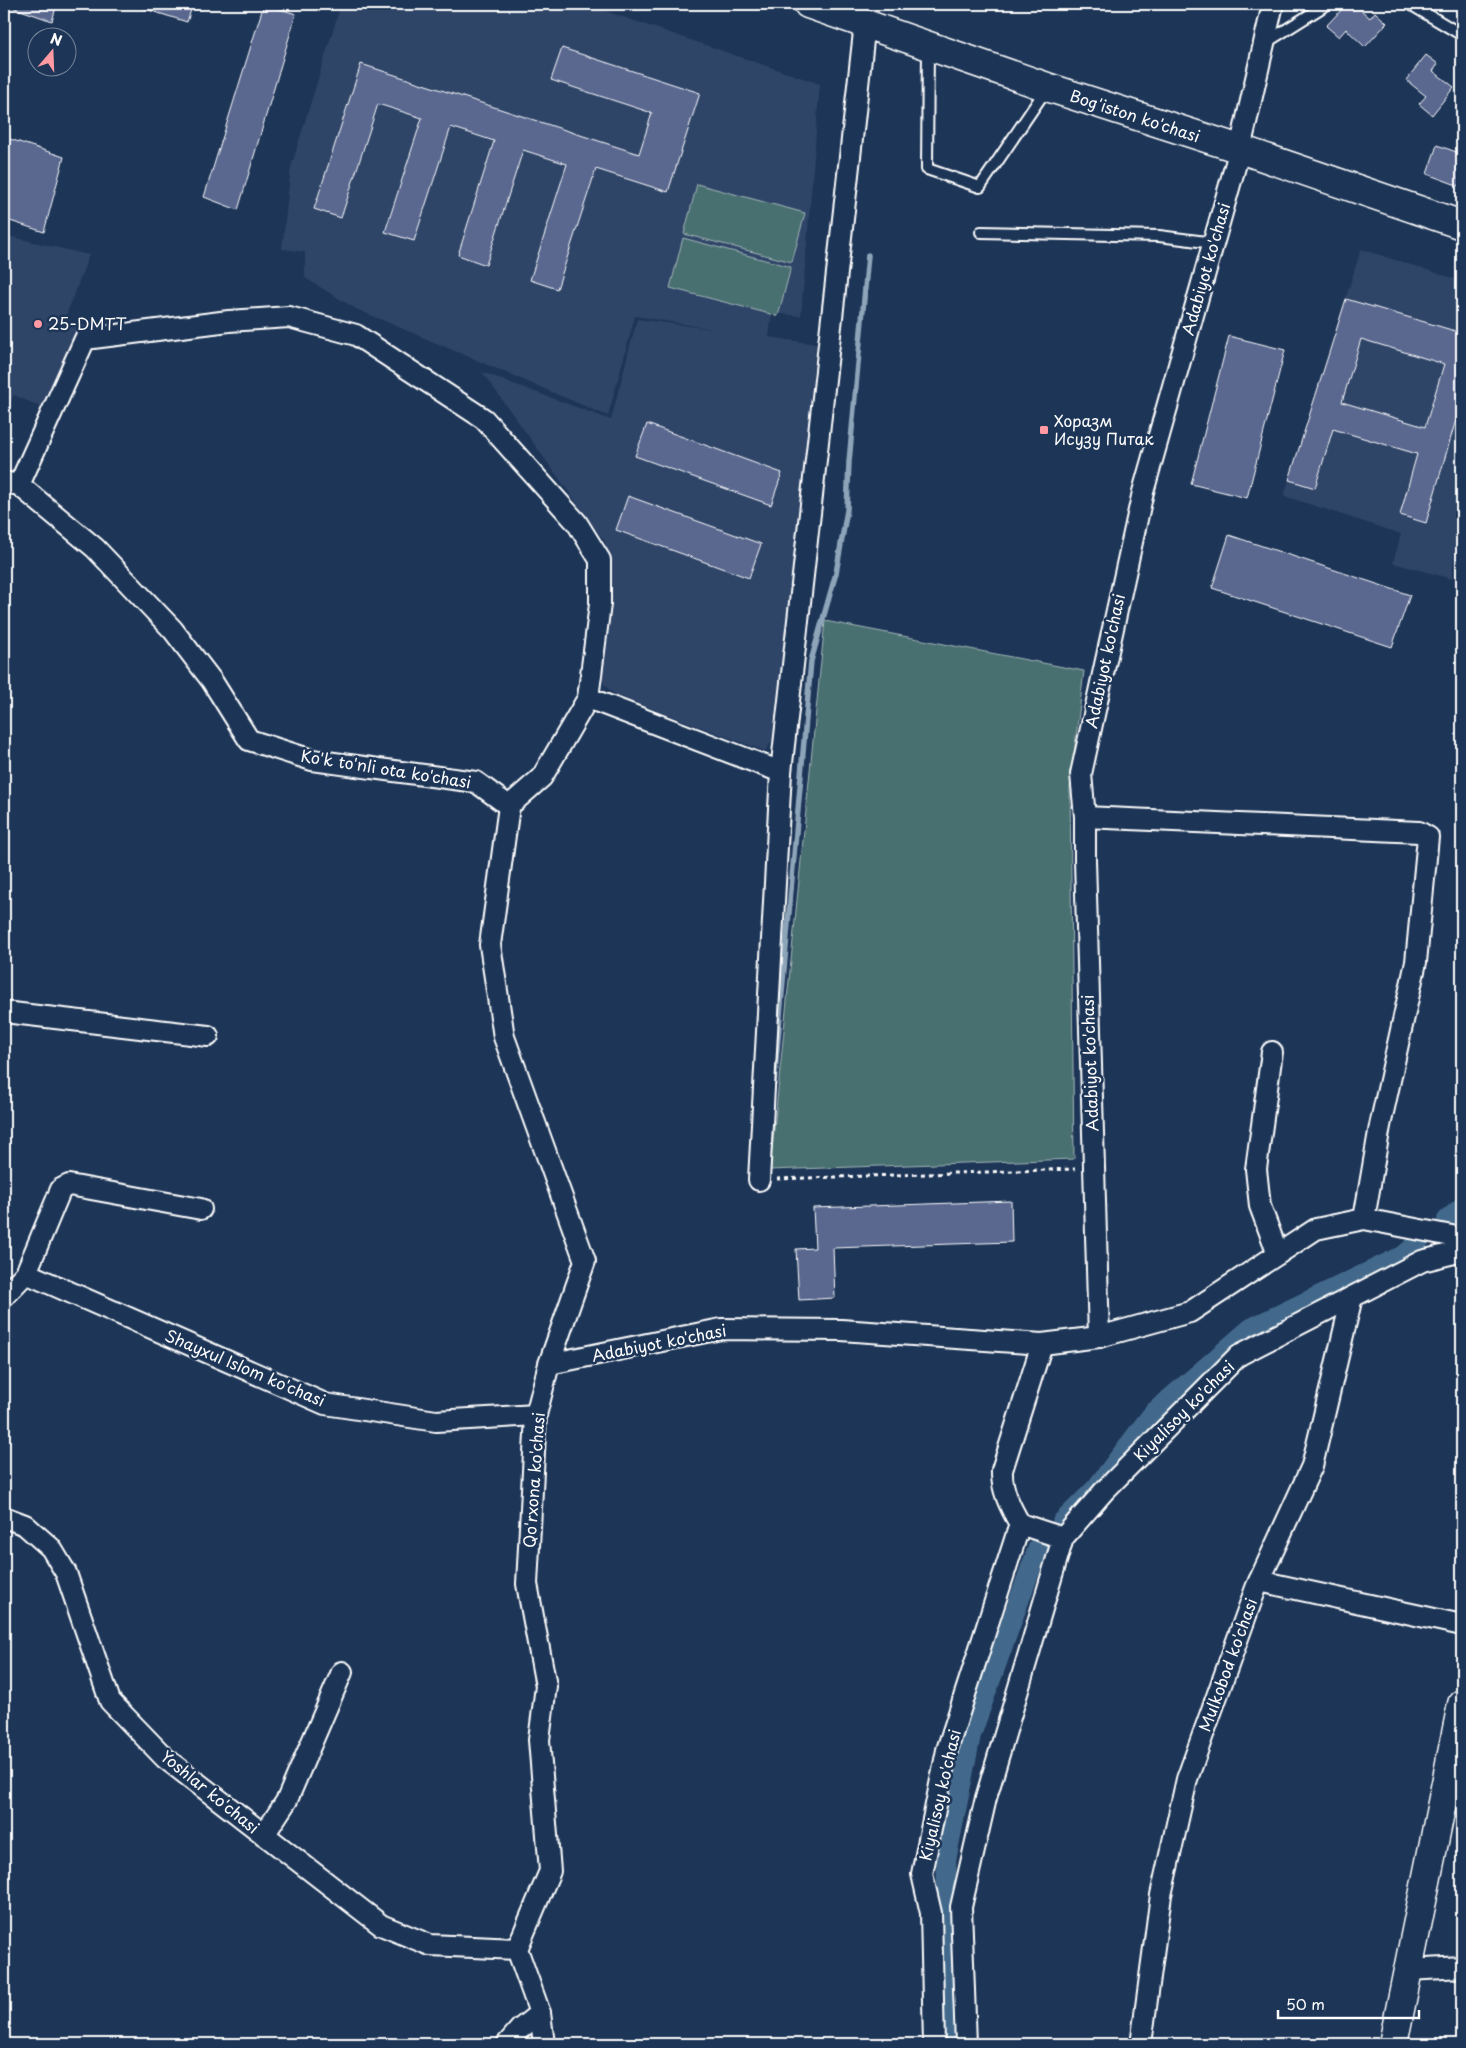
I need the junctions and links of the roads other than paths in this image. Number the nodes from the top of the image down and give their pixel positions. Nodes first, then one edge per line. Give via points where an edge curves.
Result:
1 (808, 4) edge
2 (1274, 4) edge
3 (1327, 4) edge
4 (1410, 4) edge
5 (865, 23) junction
6 (1462, 35) edge
7 (1264, 43) junction
8 (928, 45) junction
9 (1047, 87) junction
10 (1240, 149) junction
11 (1462, 226) edge
12 (981, 232) dead end
13 (1214, 244) junction
14 (11, 483) edge
15 (588, 698) junction
16 (781, 772) junction
17 (509, 806) junction
18 (1085, 817) junction
19 (4, 1012) edge
20 (208, 1036) dead end
21 (1272, 1052) dead end
22 (758, 1180) road end
23 (202, 1209) dead end
24 (1364, 1219) junction
25 (1462, 1238) edge
26 (1462, 1251) edge
27 (1278, 1254) junction
28 (26, 1273) junction
29 (4, 1296) edge
30 (1352, 1297) junction
31 (1099, 1338) junction
32 (1042, 1344) junction
33 (549, 1364) junction
34 (536, 1415) junction
35 (4, 1517) edge
36 (1020, 1524) junction
37 (1063, 1538) junction
38 (1259, 1581) junction
39 (1462, 1625) edge
40 (342, 1672) dead end
41 (1462, 1704) edge
42 (264, 1834) junction
43 (517, 1949) junction
44 (1462, 1967) edge
45 (1408, 1970) junction
46 (540, 2013) junction
47 (507, 2044) edge
48 (544, 2044) edge
49 (934, 2044) edge
50 (966, 2044) edge
51 (1141, 2044) edge
52 (1393, 2044) edge

1 - 5 main road, Bog'iston ko'chasi
2 - 7 street, Adabiyot ko'chasi
3 - 7 lane
4 - 6 lane
5 - 8 main road, Bog'iston ko'chasi
5 - 16 street
7 - 10 street, Adabiyot ko'chasi
8 - 9 main road, Bog'iston ko'chasi
8 - 9 lane via 927,169 980,187
9 - 10 main road, Bog'iston ko'chasi
10 - 11 main road, Bog'iston ko'chasi
10 - 13 street, Adabiyot ko'chasi
12 - 13 lane via 1159,236
13 - 18 street, Adabiyot ko'chasi via 1143,492 1081,774
14 - 15 street, Ko'k to'nli ota ko'chasi via 85,339 289,317 356,334 484,418 577,523 600,560 600,604
14 - 17 street, Ko'k to'nli ota ko'chasi via 95,548 173,630 212,681 249,740 312,760 476,782
15 - 16 street
15 - 17 street, Ko'k to'nli ota ko'chasi via 542,777
16 - 22 street
17 - 33 street, Qo'rxona ko'chasi via 490,945 504,1037 585,1260
18 - 24 street via 1419,832 1428,837 1416,962 1380,1126
18 - 31 street, Adabiyot ko'chasi
19 - 20 street
21 - 27 street via 1256,1169 1260,1206
23 - 28 street via 69,1185 61,1189
24 - 25 street, Adabiyot ko'chasi
24 - 27 street, Adabiyot ko'chasi via 1316,1229
26 - 30 street, Kiyalisoy ko'chasi via 1422,1261
27 - 31 street, Adabiyot ko'chasi via 1190,1312
28 - 29 street
28 - 34 street, Shayxul Islom ko'chasi via 325,1404 436,1421
30 - 37 street, Kiyalisoy ko'chasi via 1239,1355 1104,1491
30 - 38 street, Mulkobod ko'chasi via 1312,1466
31 - 32 street, Adabiyot ko'chasi
32 - 33 street, Adabiyot ko'chasi via 841,1330 721,1328
32 - 36 street via 1002,1470 1001,1485
33 - 34 street, Qo'rxona ko'chasi
34 - 43 street, Qo'rxona ko'chasi via 528,1584 546,1686 540,1740 550,1871
35 - 42 street, Yoshlar ko'chasi via 25,1525 51,1548 66,1573 110,1701 165,1758
36 - 37 street
36 - 49 street, Kiyalisoy ko'chasi via 947,1750 922,1874 931,1913
37 - 50 street, Kiyalisoy ko'chasi via 986,1798 961,1907
38 - 39 street
38 - 51 street, Mulkobod ko'chasi via 1187,1779 1162,1895
40 - 42 street via 287,1800
41 - 45 main road
42 - 43 street, Yoshlar ko'chasi via 381,1925 430,1945
43 - 46 street
44 - 45 street
45 - 52 main road
46 - 47 street
46 - 48 street

